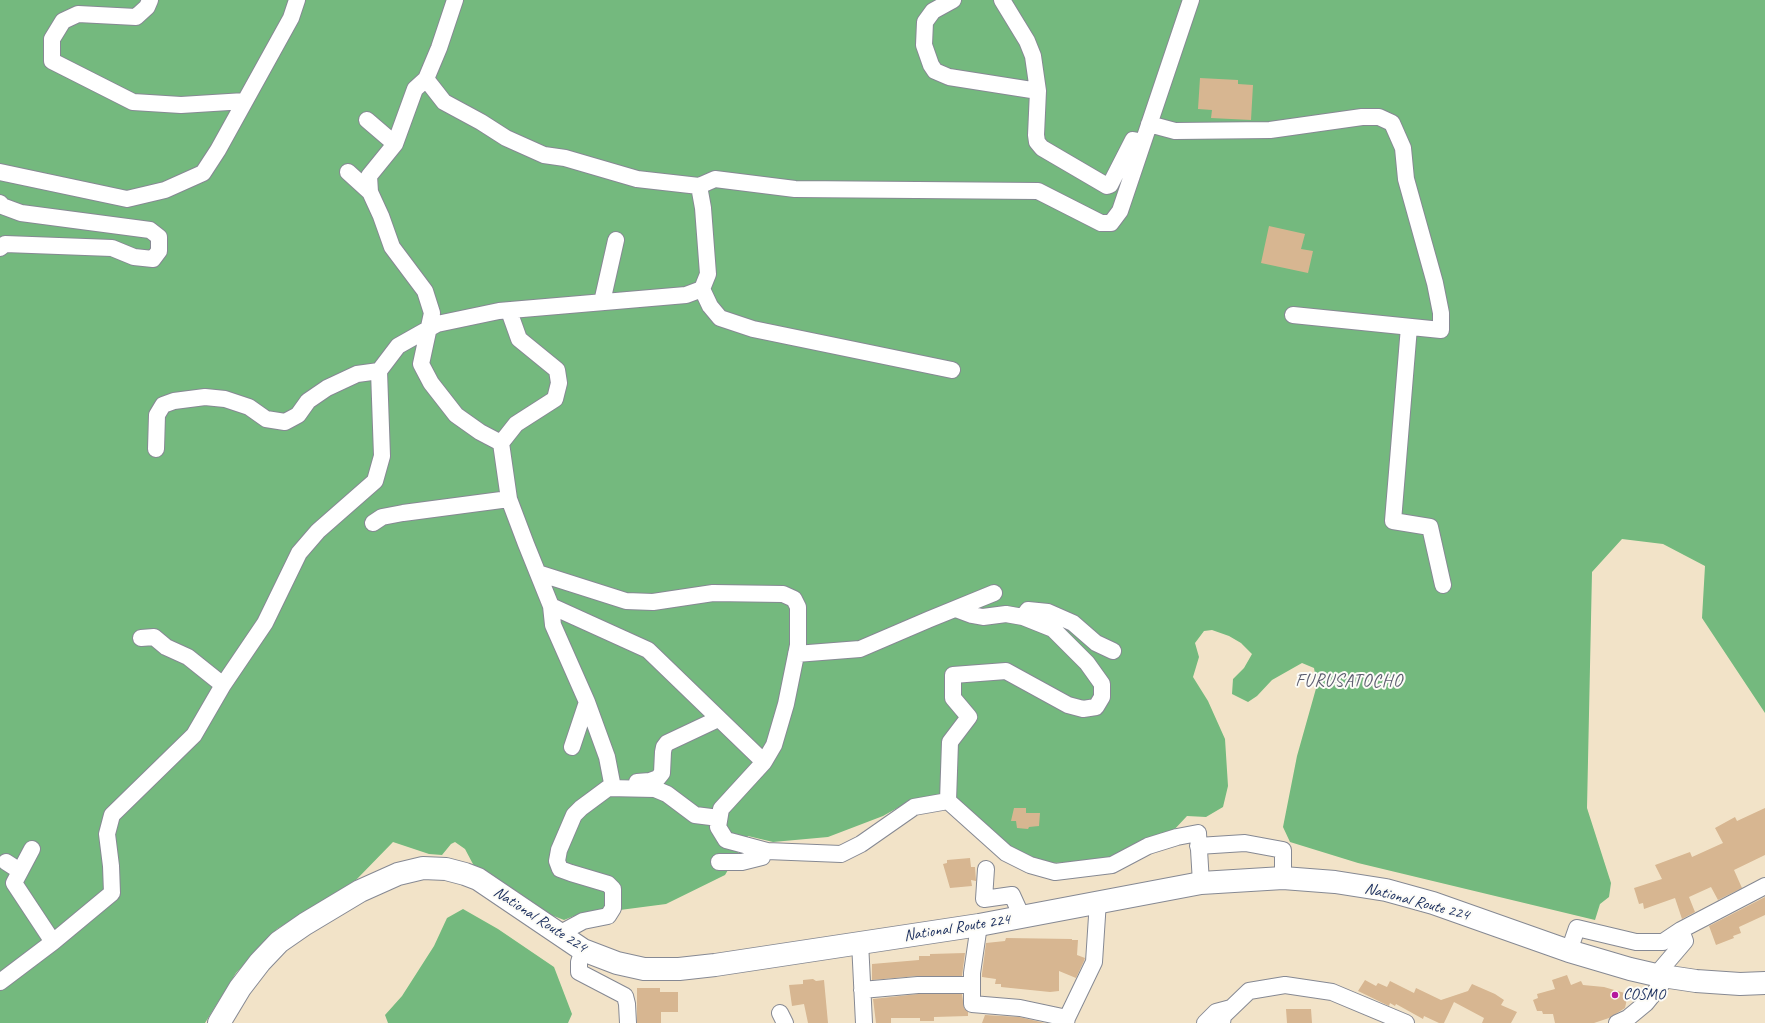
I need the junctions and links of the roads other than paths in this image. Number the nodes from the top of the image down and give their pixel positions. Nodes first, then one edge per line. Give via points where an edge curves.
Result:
1 (150, 0) edge
2 (297, 0) edge
3 (455, 0) edge
4 (953, 0) edge
5 (1002, 0) edge
6 (1191, 0) edge
7 (426, 79) junction
8 (1038, 91) junction
9 (245, 101) junction
10 (367, 120) dead end
11 (1149, 124) junction
12 (1143, 142) junction
13 (395, 144) junction
14 (0, 172) edge
15 (348, 172) dead end
16 (699, 186) junction
17 (370, 192) junction
18 (0, 203) edge
19 (616, 240) dead end
20 (0, 248) edge
21 (702, 289) junction
22 (602, 302) junction
23 (509, 311) junction
24 (1293, 315) dead end
25 (1409, 327) junction
26 (430, 329) junction
27 (952, 370) dead end
28 (379, 371) junction
29 (501, 443) junction
30 (156, 450) dead end
31 (509, 499) junction
32 (373, 523) dead end
33 (538, 573) junction
34 (1443, 585) dead end
35 (994, 594) dead end
36 (551, 606) junction
37 (956, 609) junction
38 (1023, 617) junction
39 (141, 638) dead end
40 (1113, 651) dead end
41 (796, 654) junction
42 (223, 685) junction
43 (587, 702) junction
44 (718, 719) junction
45 (572, 747) dead end
46 (764, 762) junction
47 (618, 788) junction
48 (948, 801) junction
49 (719, 818) junction
50 (1198, 846) junction
51 (32, 849) dead end
52 (763, 850) junction
53 (6, 862) dead end
54 (719, 862) dead end
55 (986, 868) dead end
56 (20, 871) junction
57 (1283, 878) junction
58 (1201, 883) junction
59 (1765, 886) edge
60 (1098, 901) junction
61 (1022, 917) junction
62 (979, 925) junction
63 (1681, 930) junction
64 (559, 934) junction
65 (53, 942) junction
66 (860, 942) junction
67 (583, 950) junction
68 (1569, 951) junction
69 (1662, 976) junction
70 (0, 982) edge
71 (1765, 983) edge
72 (972, 985) junction
73 (862, 990) junction
74 (1231, 1008) junction
75 (1066, 1021) edge
76 (219, 1023) edge
77 (628, 1023) edge
78 (864, 1023) edge
79 (1205, 1023) edge
80 (1222, 1023) edge
81 (1406, 1023) edge
82 (1617, 1023) edge

1 - 9 street via 147,7 136,17 78,14 63,21 52,39 52,61 134,102 181,105
2 - 9 street via 291,18
3 - 7 street
4 - 8 street via 933,11 925,22 924,45 935,71 948,77
5 - 8 street via 1027,40 1033,56
6 - 11 street
7 - 13 street via 415,89
7 - 16 street via 444,102 506,138 544,155 565,158 638,179
8 - 12 street via 1037,142 1042,148 1107,186 1133,140
9 - 14 street via 203,173 165,190 127,199
10 - 13 street
11 - 12 street
11 - 25 street via 1174,131 1270,130 1362,117 1379,117 1392,123 1403,148 1406,179 1441,313 1441,330
12 - 16 street via 1120,211 1111,223 1101,223 1038,191 795,188 715,179
13 - 17 street via 369,176
15 - 17 street
16 - 21 street via 708,274
17 - 26 street via 382,216 392,247 425,291 432,313
18 - 20 street via 21,214 150,230 159,237 159,251 153,260 112,248 5,244
19 - 22 street
21 - 22 street via 686,294
21 - 27 street via 710,306 720,318 746,327
22 - 23 street
23 - 26 street via 472,316 438,324
23 - 29 street via 519,339 557,370 559,383 555,399 516,424
24 - 25 street
25 - 34 street via 1393,521 1430,527
26 - 28 street via 398,346
26 - 29 street via 421,364 431,383 456,415
28 - 30 street via 357,374 327,388 308,401 298,415 285,422 266,419 249,408 225,399 205,397 174,401 163,405 157,415
28 - 42 street via 382,456 375,481 318,531 299,553 265,623
29 - 31 street
31 - 32 street via 403,513 382,517
31 - 33 street
33 - 36 street
33 - 41 street via 626,602 653,602 713,593 783,594 794,599 798,606
35 - 37 street
36 - 43 street via 553,625
36 - 44 street via 648,650
37 - 38 street via 983,617 1006,614
37 - 41 street via 860,649
38 - 40 street via 1028,610 1048,612 1073,623 1096,643
38 - 48 street via 1053,629 1087,663 1102,684 1102,697 1096,707 1083,709 1068,705 1006,670 953,675 953,698 969,717 950,742
39 - 42 street via 154,636 166,647 188,657
41 - 46 street via 786,704 774,745
42 - 65 street via 194,735 112,815 107,834 112,893
43 - 45 street
43 - 47 street
44 - 46 street
44 - 47 street via 667,743 664,746 662,773 658,778
46 - 49 street via 721,809
47 - 49 street via 655,789 667,794 695,815
47 - 64 street via 608,788 574,815 557,861 560,868 608,884 613,889 613,908 608,916 583,921
48 - 50 street via 1006,853 1030,865 1055,872 1112,865 1148,846 1198,833
48 - 52 street via 914,807 861,844 841,854
49 - 52 street via 718,827 726,840
50 - 57 street via 1246,843 1283,850
50 - 58 street
51 - 56 street
52 - 54 street via 762,857 742,862
53 - 56 street
55 - 61 street via 984,899 1012,895
56 - 65 street via 14,883
57 - 58 highway, National Route 224
57 - 68 highway, National Route 224 via 1335,882 1386,890 1432,903
58 - 60 highway, National Route 224
59 - 63 street
60 - 61 highway, National Route 224
60 - 75 street via 1094,962
61 - 62 highway, National Route 224
62 - 66 highway, National Route 224
62 - 72 street
63 - 68 street via 1663,942 1636,942 1577,928
63 - 69 street via 1685,941
64 - 67 highway, National Route 224
64 - 76 highway, National Route 224 via 478,879 465,874 446,869 423,868 398,874 360,891 279,942 240,988
65 - 70 street
66 - 67 highway, National Route 224 via 679,969 644,969 617,963
66 - 73 street
67 - 77 street via 579,972 624,996 628,1004
68 - 69 highway, National Route 224
69 - 71 highway, National Route 224 via 1740,984
69 - 82 street via 1646,1003 1628,1018
72 - 73 street via 918,985
72 - 75 street via 972,1004 1020,1008
73 - 78 street
74 - 79 street via 1216,1012
74 - 80 street via 1223,1016
74 - 81 street via 1249,991 1285,985 1332,992

